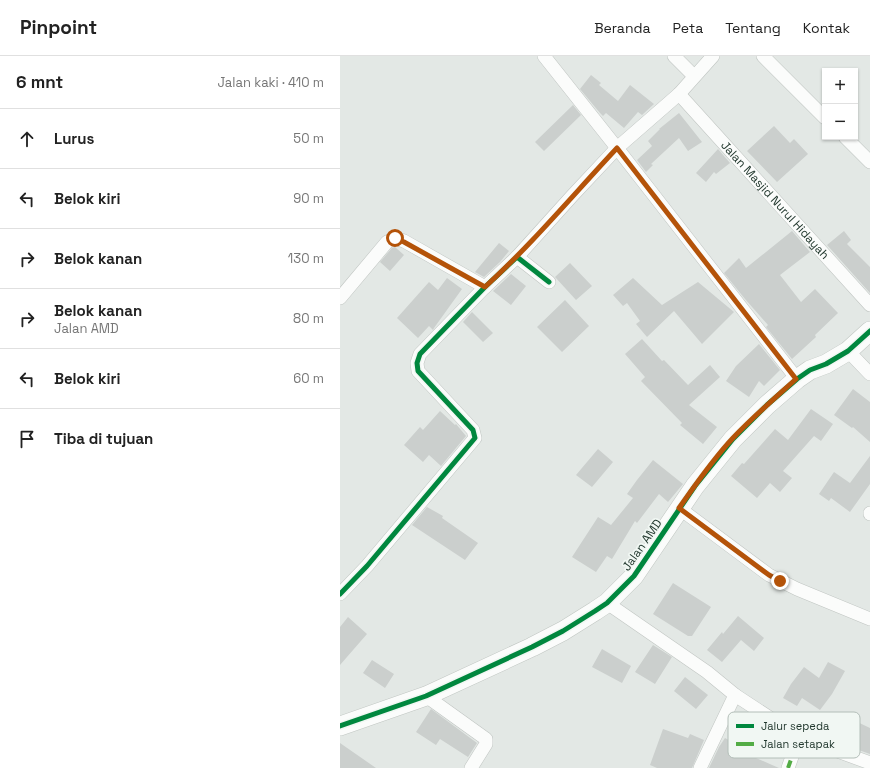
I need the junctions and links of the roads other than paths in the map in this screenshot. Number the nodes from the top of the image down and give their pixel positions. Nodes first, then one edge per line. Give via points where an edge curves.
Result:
1 (544, 56) edge
2 (674, 56) edge
3 (714, 56) edge
4 (763, 56) edge
5 (694, 76) junction
6 (679, 94) junction
7 (822, 115) edge
8 (848, 140) edge
9 (617, 148) junction
10 (870, 162) edge
11 (517, 257) junction
12 (549, 282) dead end
13 (485, 287) junction
14 (340, 298) edge
15 (870, 305) edge
16 (870, 331) edge
17 (848, 351) junction
18 (870, 374) edge
19 (796, 379) junction
20 (679, 508) junction
21 (340, 594) edge
22 (607, 602) junction
23 (870, 619) edge
24 (735, 695) junction
25 (426, 696) junction
26 (761, 712) edge
27 (341, 724) edge
28 (792, 758) edge
29 (854, 758) edge
30 (870, 764) edge
31 (471, 768) edge
32 (700, 768) edge
33 (788, 768) edge

1 - 9 street
2 - 5 street
3 - 5 street
4 - 7 street
5 - 6 street
6 - 9 street
6 - 15 street, Jalan Masjid Nurul Hidayah
8 - 10 street
9 - 11 street
9 - 19 street
11 - 12 street
11 - 13 street
13 - 14 street via 395,238 387,242
13 - 21 street via 420,354 417,363 418,371 473,430 474,440
16 - 17 street, Jalan AMD
17 - 18 street
17 - 19 street, Jalan AMD
19 - 20 street, Jalan AMD via 733,439
20 - 22 street, Jalan AMD via 642,567
20 - 23 street via 769,575
22 - 24 street via 707,672
22 - 25 street, Jalan AMD via 586,618 550,638
24 - 26 street
24 - 32 street
25 - 27 street, Jalan AMD
25 - 31 street via 486,739 486,744
28 - 33 street
29 - 30 street

